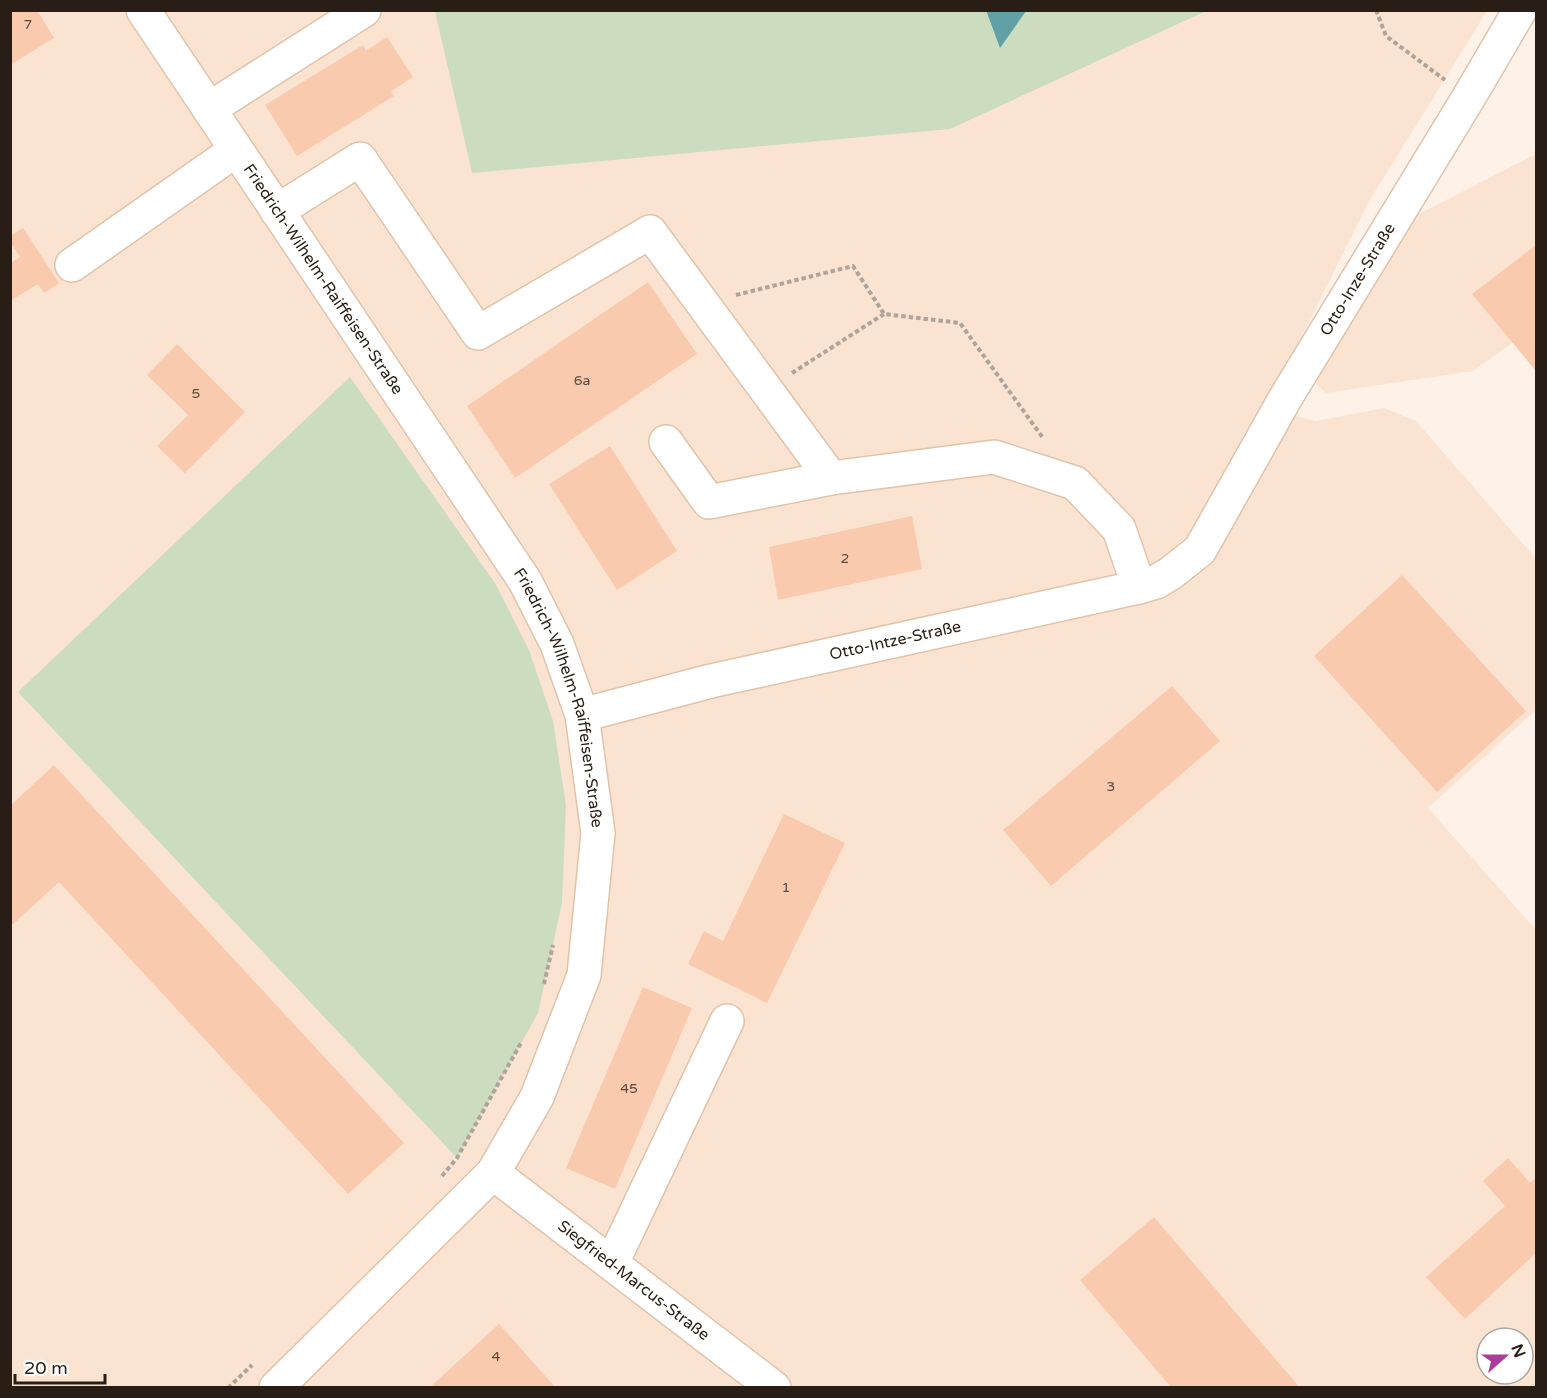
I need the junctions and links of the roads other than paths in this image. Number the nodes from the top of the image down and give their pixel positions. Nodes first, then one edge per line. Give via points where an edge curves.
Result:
1 (143, 10) edge
2 (364, 10) edge
3 (1520, 10) edge
4 (209, 109) junction
5 (236, 150) junction
6 (277, 211) junction
7 (72, 266) dead end
8 (666, 442) dead end
9 (831, 478) junction
10 (1200, 550) joint
11 (1139, 587) junction
12 (582, 715) junction
13 (727, 1021) dead end
14 (493, 1173) junction
15 (612, 1263) junction
16 (276, 1388) edge
17 (774, 1388) edge

1 - 4 street, Friedrich-Wilhelm-Raiffeisen-Straße
2 - 4 street
3 - 10 street, Otto-Inze-Straße via 1286,397
4 - 5 street, Friedrich-Wilhelm-Raiffeisen-Straße
5 - 6 street, Friedrich-Wilhelm-Raiffeisen-Straße
5 - 7 street
6 - 9 street via 360,159 478,333 650,232
6 - 12 street, Friedrich-Wilhelm-Raiffeisen-Straße via 525,581 557,644
8 - 9 street via 709,502
9 - 11 street via 994,457 1075,483 1119,529
10 - 11 street, Otto-Intze-Straße via 1172,573
11 - 12 street, Otto-Intze-Straße via 711,681
12 - 14 street, Friedrich-Wilhelm-Raiffeisen-Straße via 598,833 584,975 537,1096
13 - 15 street
14 - 15 street, Siegfried-Marcus-Straße
14 - 16 street, Friedrich-Wilhelm-Raiffeisen-Straße
15 - 17 street, Siegfried-Marcus-Straße

